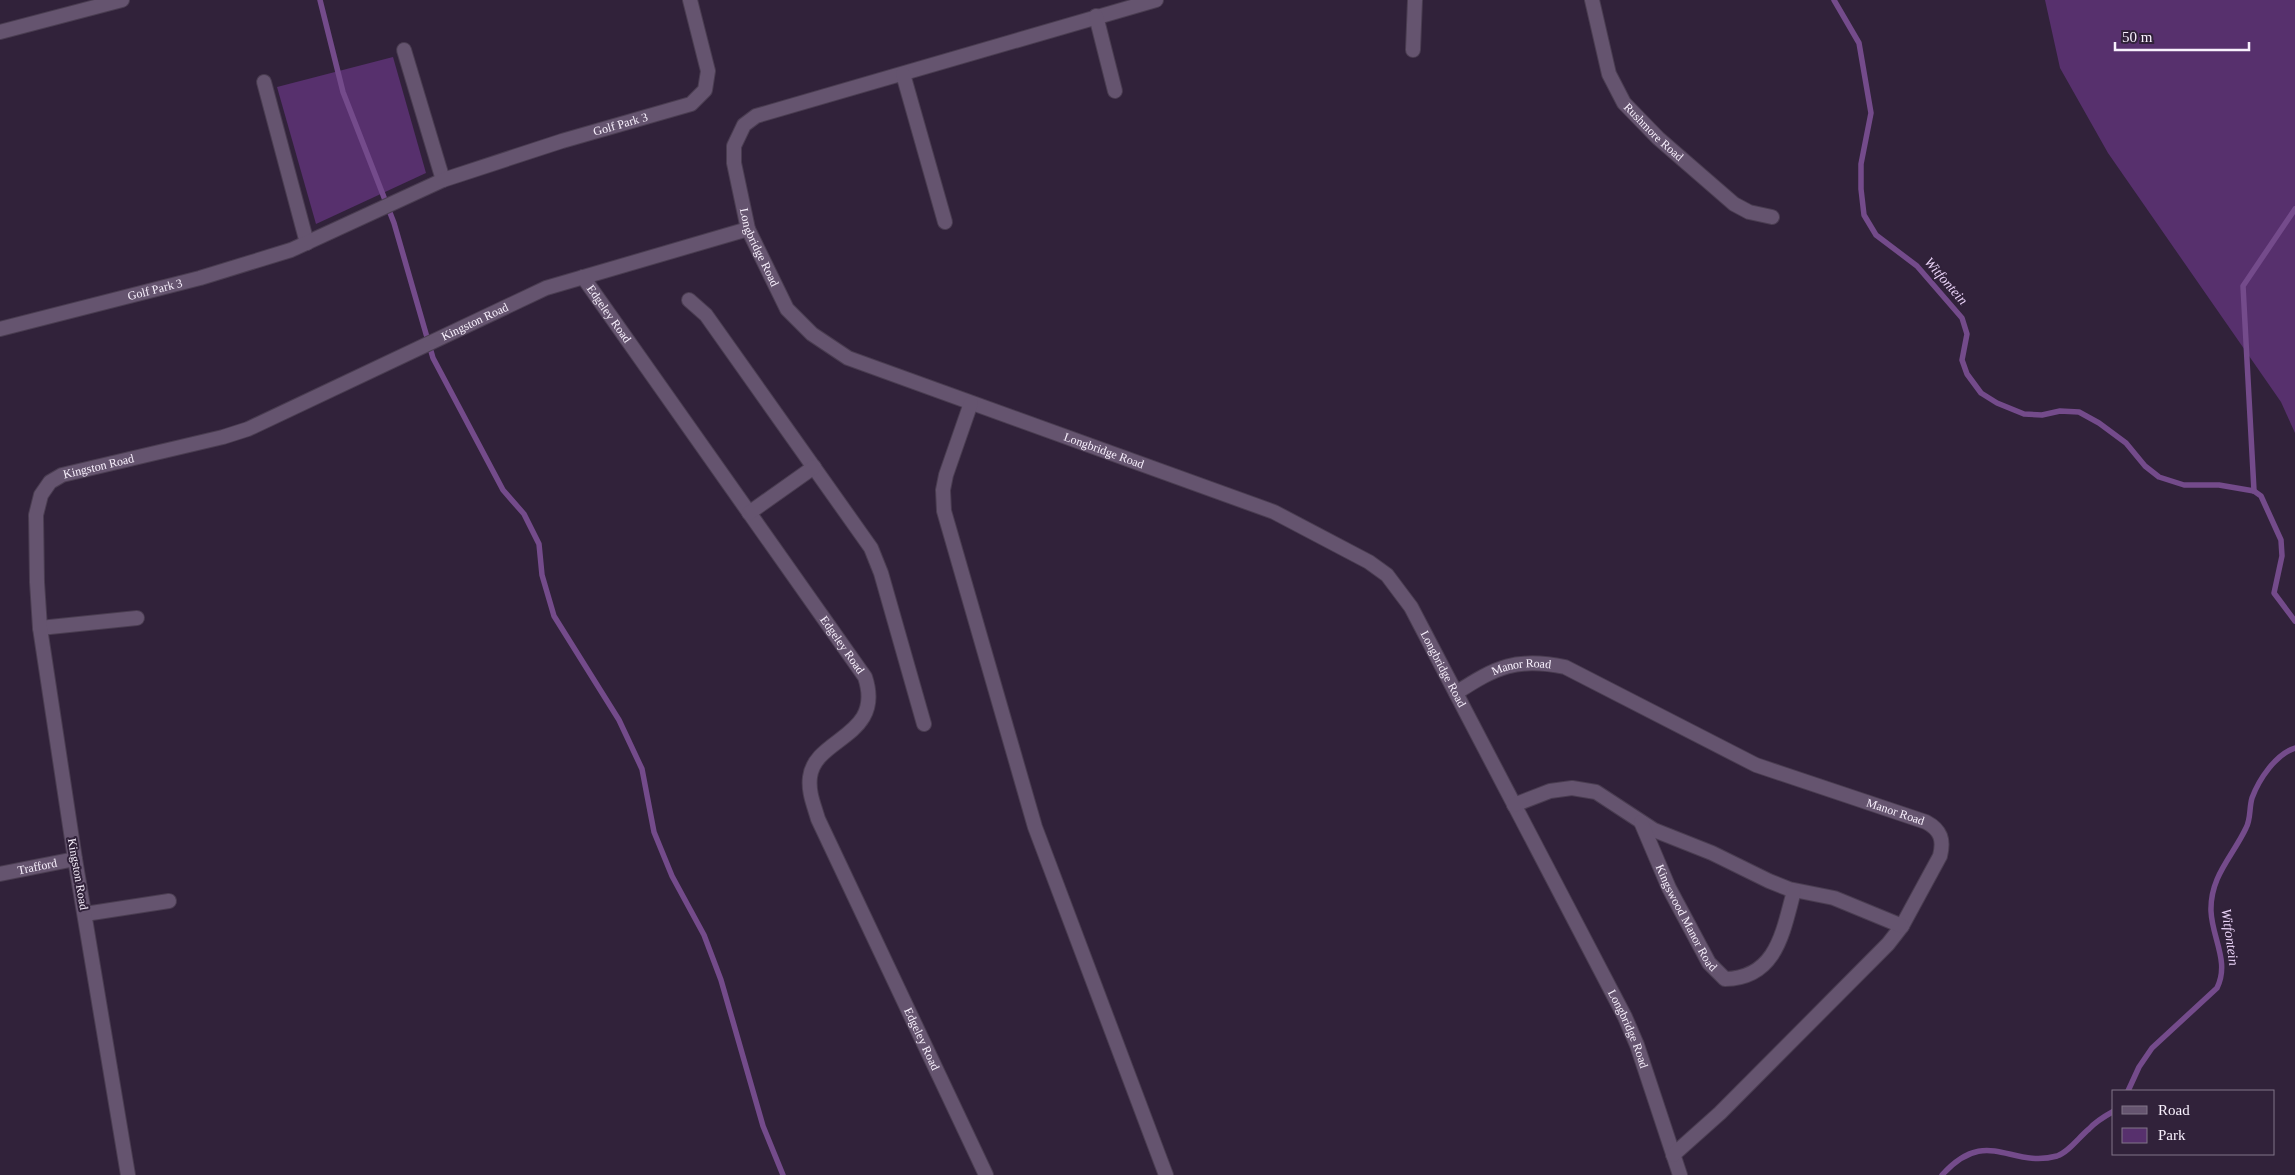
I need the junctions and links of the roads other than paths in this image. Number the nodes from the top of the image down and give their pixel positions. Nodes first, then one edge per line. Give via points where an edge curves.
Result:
1 (122, 0) edge
2 (690, 0) edge
3 (1156, 0) edge
4 (1415, 0) edge
5 (1592, 0) edge
6 (1096, 16) junction
7 (0, 32) edge
8 (404, 50) dead end
9 (1413, 50) dead end
10 (903, 74) junction
11 (264, 82) dead end
12 (1116, 91) dead end
13 (443, 180) junction
14 (1772, 218) dead end
15 (944, 222) dead end
16 (748, 229) junction
17 (307, 243) junction
18 (583, 277) junction
19 (690, 300) dead end
20 (0, 329) edge
21 (972, 403) junction
22 (814, 467) junction
23 (749, 513) junction
24 (137, 618) dead end
25 (40, 628) junction
26 (1456, 693) junction
27 (924, 724) dead end
28 (1514, 805) junction
29 (1641, 822) junction
30 (75, 859) junction
31 (0, 874) edge
32 (1794, 891) junction
33 (169, 901) dead end
34 (85, 914) junction
35 (1902, 926) junction
36 (1673, 1154) junction
37 (128, 1175) edge
38 (986, 1175) edge
39 (1166, 1175) edge
40 (1680, 1175) edge

1 - 7 street
2 - 13 street, Golf Park 3 via 708,71 708,83 698,99 682,108 562,140
3 - 6 street, Longbridge Road
4 - 9 street
5 - 14 street, Rushmore Road via 1609,74 1624,103 1658,138 1734,204
6 - 10 street, Longbridge Road
6 - 12 street
8 - 13 street
10 - 15 street
10 - 16 street, Longbridge Road via 775,110 744,124 734,146 734,164
11 - 17 street
13 - 17 street, Golf Park 3
16 - 18 street, Kingston Road
16 - 21 street, Longbridge Road via 786,309 812,334 848,358
17 - 20 street, Golf Park 3 via 200,278
18 - 23 street, Edgeley Road
18 - 25 street, Kingston Road via 546,288 248,429 62,474 50,482 41,495 36,515
19 - 22 street via 706,315
21 - 26 street, Longbridge Road via 1274,512 1369,562 1387,575 1411,607
21 - 39 street via 946,476 944,511 1035,827
22 - 23 street
22 - 27 street via 871,548
23 - 38 street, Edgeley Road via 865,677 869,700 866,714 844,739 819,758 810,776 810,794 818,818
24 - 25 street
25 - 30 street, Kingston Road
26 - 28 street, Longbridge Road
26 - 35 street, Manor Road via 1486,674 1508,665 1540,662 1565,667 1756,765 1936,827 1941,836 1941,851
28 - 29 street, Kingswood Manor Road via 1550,791 1572,788 1596,792
28 - 36 street, Longbridge Road via 1625,1017
29 - 32 street, Kingswood Manor Road
29 - 32 street, Kingswood Manor Road via 1669,888 1708,963 1726,979 1740,978 1763,967 1774,953 1782,937
30 - 31 street, Trafford
30 - 34 street, Kingston Road
32 - 35 street, Kingswood Manor Road via 1834,898
33 - 34 street
34 - 37 street, Kingston Road
35 - 36 street, Manor Road via 1852,982 1720,1113
36 - 40 street, Longbridge Road

